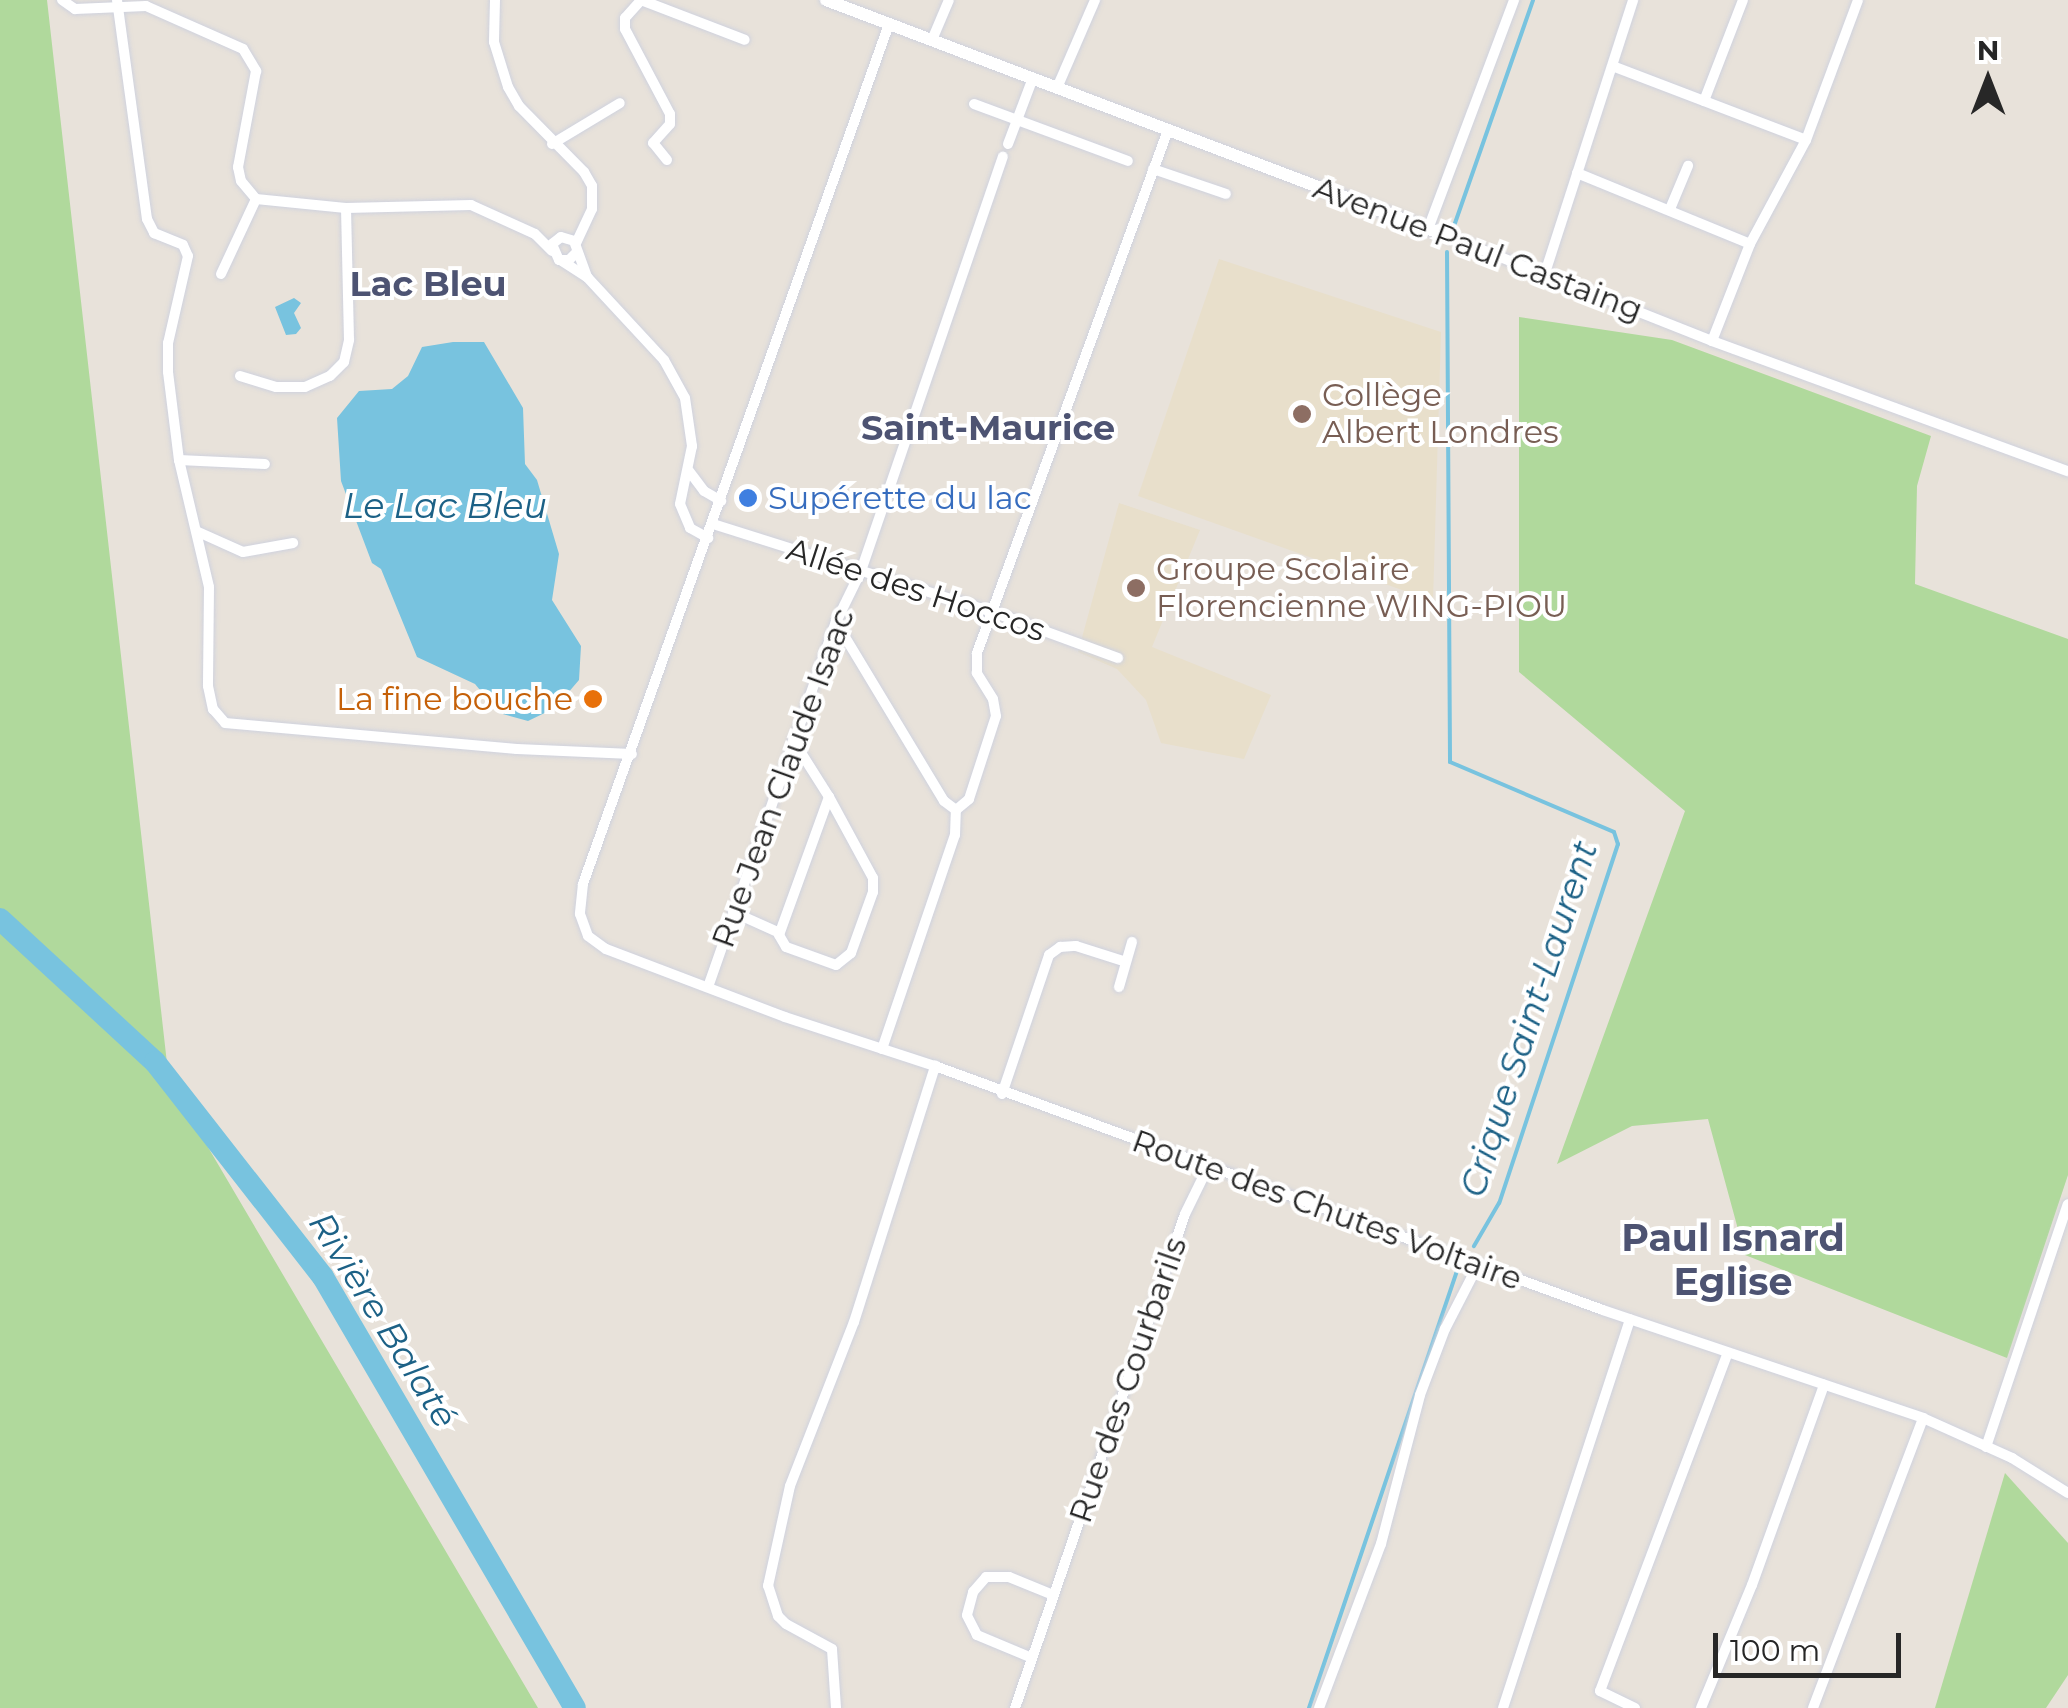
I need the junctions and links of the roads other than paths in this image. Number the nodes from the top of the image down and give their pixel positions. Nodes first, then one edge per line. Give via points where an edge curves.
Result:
1 (62, 0) edge
2 (494, 0) edge
3 (826, 0) edge
4 (949, 0) edge
5 (1095, 0) edge
6 (1514, 0) edge
7 (1633, 0) edge
8 (1742, 0) edge
9 (1858, 0) edge
10 (118, 3) edge
11 (673, 5) edge
12 (888, 24) junction
13 (745, 40) dead end
14 (932, 40) junction
15 (1615, 67) junction
16 (1033, 78) junction
17 (1057, 88) junction
18 (1704, 101) junction
19 (620, 103) dead end
20 (974, 104) dead end
21 (1016, 123) junction
22 (1168, 130) junction
23 (1806, 140) junction
24 (552, 144) junction
25 (1008, 144) dead end
26 (1004, 157) dead end
27 (667, 160) dead end
28 (1128, 161) dead end
29 (1688, 166) dead end
30 (1154, 169) junction
31 (1577, 173) junction
32 (1226, 194) dead end
33 (256, 199) junction
34 (346, 208) junction
35 (1670, 209) junction
36 (582, 224) junction
37 (1435, 232) junction
38 (535, 234) junction
39 (562, 236) junction
40 (1750, 244) junction
41 (576, 249) junction
42 (552, 252) junction
43 (562, 261) junction
44 (1545, 273) junction
45 (220, 274) dead end
46 (588, 278) junction
47 (1712, 341) junction
48 (240, 376) dead end
49 (179, 460) junction
50 (265, 464) dead end
51 (689, 471) junction
52 (2068, 471) edge
53 (720, 502) junction
54 (713, 524) junction
55 (196, 532) junction
56 (708, 538) junction
57 (293, 543) dead end
58 (860, 571) junction
59 (995, 613) junction
60 (836, 622) junction
61 (1118, 658) dead end
62 (793, 740) junction
63 (632, 754) junction
64 (830, 797) junction
65 (956, 810) junction
66 (733, 912) junction
67 (780, 933) junction
68 (1132, 942) dead end
69 (1126, 962) junction
70 (708, 986) junction
71 (1119, 986) dead end
72 (882, 1049) junction
73 (936, 1066) junction
74 (1002, 1094) junction
75 (1208, 1167) junction
76 (2068, 1204) edge
77 (1478, 1264) junction
78 (1630, 1319) junction
79 (1728, 1353) junction
80 (1824, 1384) junction
81 (1923, 1418) junction
82 (1986, 1448) junction
83 (2068, 1493) edge
84 (1053, 1595) junction
85 (1032, 1658) junction
86 (836, 1708) edge
87 (1015, 1708) edge
88 (1318, 1708) edge
89 (1502, 1708) edge
90 (1635, 1708) edge
91 (1700, 1708) edge
92 (1814, 1708) edge

1 - 10 street via 75,9
2 - 24 street via 499,67
3 - 12 street, Avenue Paul Castaing
4 - 14 street
5 - 17 street
6 - 37 street
7 - 15 street
8 - 18 street
9 - 23 street
10 - 33 street via 159,9 234,42 253,60 256,82 238,167
10 - 49 street via 147,219 154,233 184,245 188,256 168,355
11 - 13 street
11 - 27 street via 642,0 626,18 670,114 670,124 652,142
12 - 14 street, Avenue Paul Castaing
12 - 53 street
14 - 16 street, Avenue Paul Castaing
15 - 18 street
15 - 31 street
16 - 17 street, Avenue Paul Castaing
16 - 21 street
17 - 22 street, Avenue Paul Castaing
18 - 23 street
19 - 24 street
20 - 21 street
21 - 25 street
21 - 28 street
22 - 30 street
22 - 37 street, Avenue Paul Castaing
23 - 40 street
24 - 36 street via 592,186 594,202
26 - 58 street, Rue Jean Claude Isaac
29 - 35 street
30 - 32 street
30 - 59 street
31 - 35 street
31 - 44 street
33 - 34 street
33 - 45 street
34 - 38 street via 471,205
34 - 48 street via 344,362 305,386 276,387
35 - 40 street
36 - 39 street
36 - 41 street
37 - 44 street, Avenue Paul Castaing
38 - 39 street
38 - 42 street
39 - 41 street
39 - 42 street
40 - 47 street
41 - 43 street
41 - 46 street
42 - 43 street
43 - 46 street
44 - 47 street, Avenue Paul Castaing
46 - 51 street via 664,360 686,398 692,420
47 - 52 street, Avenue Paul Castaing
49 - 50 street
49 - 55 street
51 - 53 street
51 - 56 street via 681,513
53 - 54 street
54 - 56 street
54 - 58 street, Allée des Hoccos
55 - 57 street via 243,552
55 - 63 street via 209,587 209,699 226,723
56 - 63 street
58 - 59 street, Allée des Hoccos
58 - 60 street, Rue Jean Claude Isaac
59 - 61 street, Allée des Hoccos
59 - 65 street via 976,663 996,716 967,803
60 - 62 street, Rue Jean Claude Isaac
60 - 65 street via 944,801
62 - 64 street
62 - 66 street, Rue Jean Claude Isaac
63 - 70 street, Route des Chutes Voltaire via 582,884 585,931 606,949
64 - 67 street
64 - 67 street via 874,881 851,953 832,964 786,948
65 - 72 street via 955,834
66 - 67 street
66 - 70 street, Rue Jean Claude Isaac
68 - 69 street
69 - 71 street
69 - 74 street via 1076,946 1048,956
70 - 72 street, Route des Chutes Voltaire
72 - 73 street, Route des Chutes Voltaire
73 - 74 street, Route des Chutes Voltaire
73 - 86 street via 854,1322 790,1486 768,1586 786,1624 832,1649
74 - 75 street, Route des Chutes Voltaire
75 - 77 street, Route des Chutes Voltaire
75 - 84 street, Rue des Courbarils
76 - 82 street
77 - 78 street, Route des Chutes Voltaire
77 - 88 street via 1420,1395 1381,1544
78 - 79 street, Route des Chutes Voltaire
78 - 89 street
79 - 80 street, Route des Chutes Voltaire
79 - 90 street via 1600,1690
80 - 81 street, Route des Chutes Voltaire
80 - 91 street
81 - 82 street, Route des Chutes Voltaire
81 - 92 street
82 - 83 street, Route des Chutes Voltaire
84 - 85 street, Rue des Courbarils
84 - 85 street via 1009,1577 986,1577 973,1592 967,1614 977,1635
85 - 87 street, Rue des Courbarils

